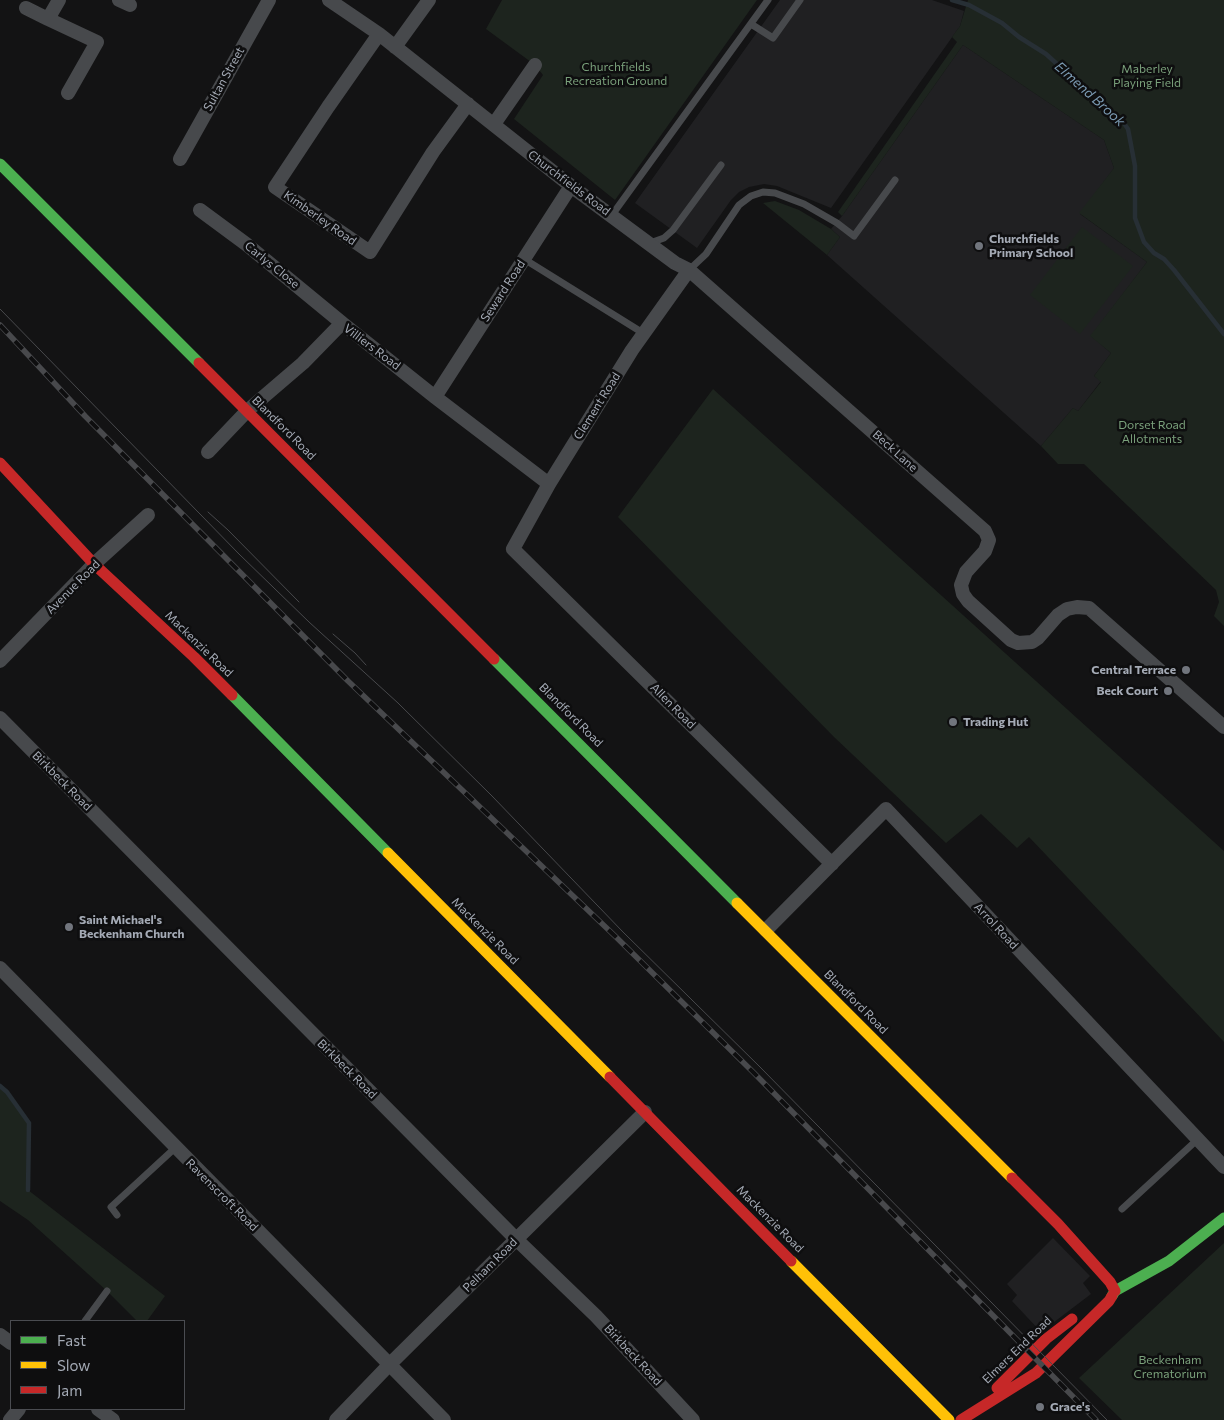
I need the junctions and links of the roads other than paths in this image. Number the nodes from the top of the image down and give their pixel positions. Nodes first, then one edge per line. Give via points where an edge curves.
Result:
1 (59, 0) edge
2 (269, 0) edge
3 (329, 0) edge
4 (429, 0) edge
5 (768, 0) edge
6 (800, 0) edge
7 (26, 8) dead end
8 (48, 19) junction
9 (751, 24) junction
10 (379, 34) junction
11 (395, 47) junction
12 (535, 65) dead end
13 (68, 93) dead end
14 (468, 104) junction
15 (494, 124) junction
16 (180, 159) dead end
17 (0, 164) edge
18 (721, 165) dead end
19 (895, 180) dead end
20 (571, 186) junction
21 (200, 210) dead end
22 (612, 215) junction
23 (650, 244) junction
24 (524, 259) junction
25 (689, 270) junction
26 (342, 323) junction
27 (643, 333) junction
28 (805, 370) joint
29 (435, 397) junction
30 (247, 410) junction
31 (208, 452) dead end
32 (0, 463) edge
33 (549, 484) junction
34 (148, 515) dead end
35 (513, 549) joint
36 (94, 564) junction
37 (0, 661) edge
38 (0, 718) edge
39 (1224, 727) edge
40 (832, 864) junction
41 (766, 930) junction
42 (0, 968) edge
43 (645, 1112) junction
44 (1198, 1139) junction
45 (176, 1148) junction
46 (1224, 1167) edge
47 (1122, 1210) dead end
48 (117, 1215) dead end
49 (1224, 1218) edge
50 (516, 1239) junction
51 (107, 1291) dead end
52 (1112, 1296) junction
53 (86, 1320) edge
54 (0, 1335) edge
55 (10, 1343) edge
56 (389, 1365) junction
57 (18, 1410) edge
58 (99, 1410) edge
59 (970, 1416) edge
60 (10, 1420) edge
61 (113, 1420) edge
62 (336, 1420) edge
63 (444, 1420) edge
64 (693, 1420) edge
65 (949, 1420) edge

1 - 8 street
2 - 16 street, Sultan Street
3 - 10 street, Churchfields Road
4 - 11 street
5 - 9 lane
6 - 9 lane via 773,38
7 - 8 street
8 - 13 street via 97,42
9 - 22 lane
10 - 11 street, Churchfields Road
10 - 14 street, Kimberley Road via 275,187 370,252 433,152
11 - 14 street, Churchfields Road
12 - 15 street
14 - 15 street, Churchfields Road
15 - 20 street, Churchfields Road
17 - 30 street, Blandford Road
18 - 23 lane via 673,230
19 - 25 lane via 854,236 837,222 775,193 751,196 739,205 706,254
20 - 22 street, Churchfields Road
20 - 24 street, Seward Road
21 - 26 street, Carlys Close
22 - 23 street, Churchfields Road
23 - 25 street, Churchfields Road
24 - 27 lane
24 - 29 street, Seward Road
25 - 27 street, Clement Road
25 - 28 street, Churchfields Road
26 - 29 street, Villiers Road
26 - 30 street, Villiers Road
27 - 33 street, Clement Road
28 - 39 street, Beck Lane via 985,531 989,540 985,551 966,572 961,586 968,601 1011,640 1032,642 1067,609 1089,608
29 - 33 street, Villiers Road
30 - 31 street, Villiers Road
30 - 41 street, Blandford Road
32 - 36 street, Mackenzie Road
33 - 35 street, Clement Road
34 - 36 street, Avenue Road
35 - 40 street, Allen Road
36 - 37 street, Avenue Road
36 - 43 street, Mackenzie Road via 194,657
38 - 50 street, Birkbeck Road
40 - 41 street, Arrol Road
40 - 44 street, Arrol Road via 886,809
41 - 52 street, Blandford Road via 1058,1224 1110,1282
42 - 45 street, Ravenscroft Road
43 - 50 street, Pelham Road
43 - 65 street, Mackenzie Road
44 - 46 street, Arrol Road
44 - 47 lane
45 - 48 lane via 110,1208
45 - 56 street, Ravenscroft Road
49 - 52 street, Elmers End Road via 1169,1260
50 - 56 street, Pelham Road
50 - 64 street, Birkbeck Road via 596,1316
51 - 53 lane
52 - 59 street, Elmers End Road via 1036,1373
52 - 59 street, Elmers End Road via 1068,1321 1013,1370
54 - 55 street
56 - 62 street, Pelham Road
56 - 63 street, Ravenscroft Road
57 - 60 street
58 - 61 street

